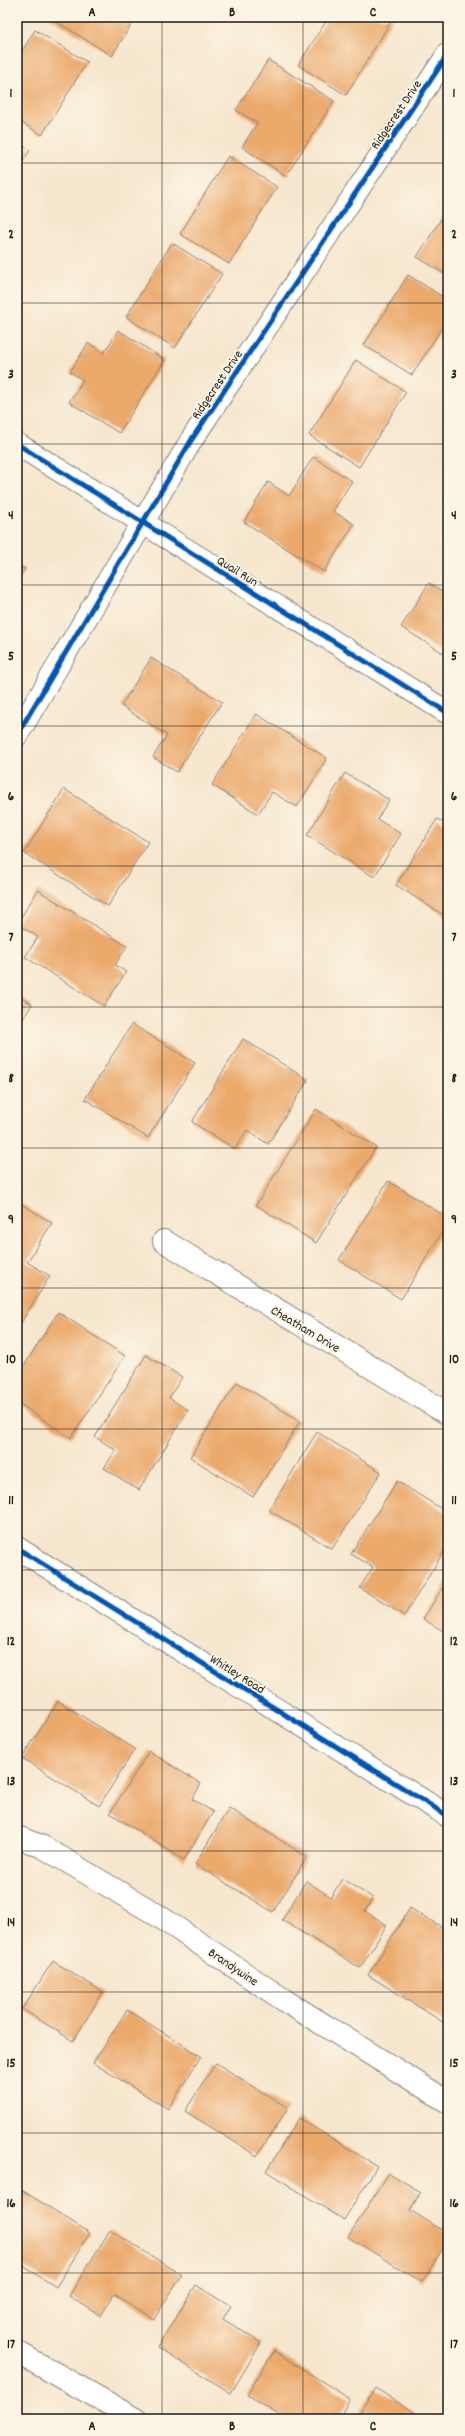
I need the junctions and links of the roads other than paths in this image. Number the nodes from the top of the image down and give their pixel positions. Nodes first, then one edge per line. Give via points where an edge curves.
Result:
1 (448, 54) edge
2 (17, 444) edge
3 (141, 523) junction
4 (448, 713) edge
5 (17, 735) edge
6 (164, 1241) dead end
7 (448, 1414) edge
8 (17, 1548) edge
9 (448, 1816) edge
10 (17, 1837) edge
11 (448, 2102) edge
12 (17, 2352) edge
13 (136, 2419) edge

1 - 3 street, Ridgecrest Drive via 192,439
2 - 3 street, Quail Run
3 - 4 street, Quail Run
3 - 5 street, Ridgecrest Drive
6 - 7 street, Cheatham Drive
8 - 9 street, Whitley Road
10 - 11 street, Brandywine via 43,1847 154,1913 287,2002
12 - 13 street

